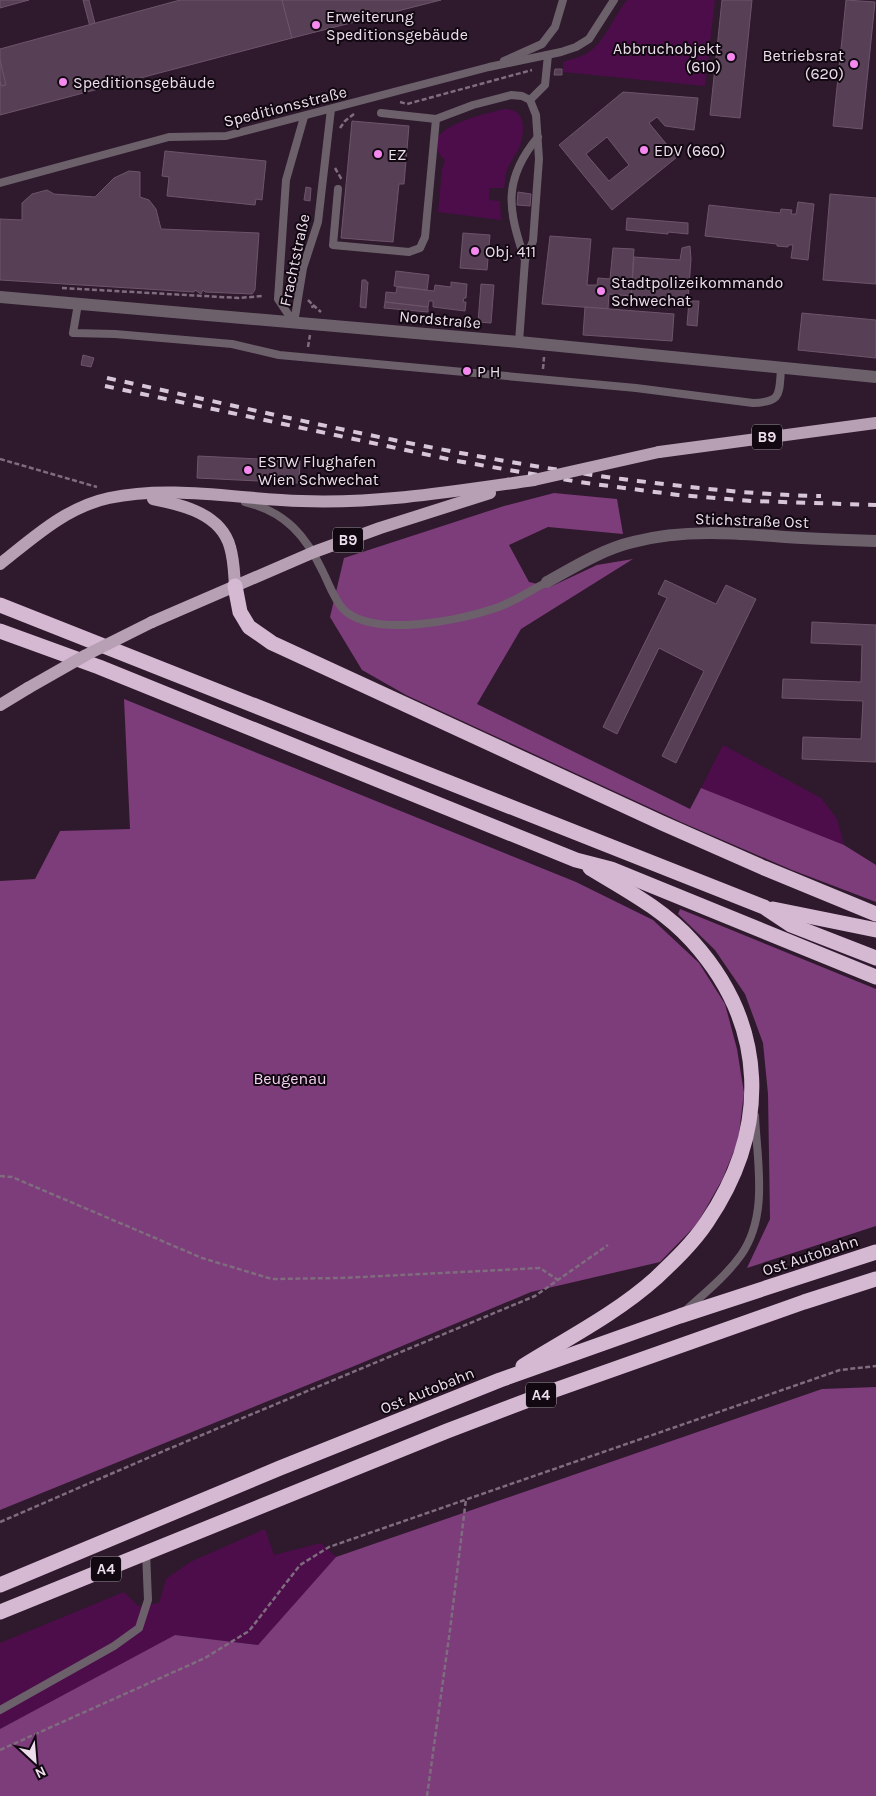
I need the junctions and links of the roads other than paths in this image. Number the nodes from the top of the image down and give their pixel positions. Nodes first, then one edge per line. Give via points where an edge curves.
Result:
1 (563, 0) edge
2 (614, 0) edge
3 (548, 54) junction
4 (489, 67) junction
5 (530, 100) junction
6 (331, 110) junction
7 (381, 113) dead end
8 (304, 117) junction
9 (436, 119) junction
10 (538, 137) junction
11 (0, 183) edge
12 (338, 189) dead end
13 (525, 260) junction
14 (0, 297) edge
15 (78, 304) junction
16 (294, 323) junction
17 (519, 342) junction
18 (781, 369) junction
19 (876, 377) edge
20 (876, 423) edge
21 (534, 480) junction
22 (216, 494) junction
23 (136, 495) junction
24 (876, 541) edge
25 (314, 552) junction
26 (0, 564) edge
27 (547, 582) joint
28 (235, 586) junction
29 (0, 605) edge
30 (0, 631) edge
31 (0, 705) edge
32 (576, 860) junction
33 (764, 907) junction
34 (876, 914) edge
35 (876, 930) edge
36 (876, 958) edge
37 (876, 977) edge
38 (752, 1074) junction
39 (876, 1252) edge
40 (876, 1280) edge
41 (680, 1316) junction
42 (500, 1380) junction
43 (146, 1552) junction
44 (0, 1585) edge
45 (0, 1612) edge
46 (0, 1710) edge

1 - 4 lane, Speditionsstraße via 555,27 542,44
2 - 3 lane, Speditionsstraße via 589,39 576,47
3 - 4 lane, Speditionsstraße
3 - 5 lane via 545,85
4 - 6 lane, Speditionsstraße
5 - 9 lane via 511,95
5 - 10 lane via 536,114
6 - 8 lane, Speditionsstraße
6 - 16 lane, Frachtstraße via 318,222 303,268
7 - 9 lane
8 - 11 lane, Speditionsstraße via 226,136 170,137
8 - 16 lane, Frachtstraße via 286,180 278,298
9 - 12 lane via 425,237 420,248 409,252 333,245
10 - 13 lane via 533,241
10 - 13 lane via 518,168 510,201
13 - 17 lane
14 - 15 street, Nordstraße
15 - 16 street, Nordstraße
15 - 18 lane via 73,333 232,344 279,355 636,388 753,403 775,398
16 - 17 street, Nordstraße
17 - 18 street, Nordstraße
18 - 19 street, Nordstraße
20 - 21 main road, B9, bridge via 659,452
21 - 22 main road via 376,500 301,502
21 - 25 main road, B9
22 - 23 main road
22 - 25 lane via 276,514 301,534
23 - 26 main road via 83,506 60,518
23 - 28 main road via 185,505 221,529 230,546
24 - 27 street, Stichstraße Ost via 713,532 669,535 632,542 594,557
25 - 27 lane via 342,608 352,616 377,624 416,625 455,620 498,607
25 - 28 main road, B9
28 - 31 main road, B9, bridge via 86,655
28 - 34 highway via 240,612 249,627 272,643 662,823
29 - 33 highway
30 - 32 highway
32 - 37 highway via 611,869
32 - 38 highway via 666,917 713,966 741,1021
33 - 35 highway
33 - 36 highway via 791,924
38 - 41 lane via 759,1190 752,1234 730,1268
38 - 42 highway via 750,1123 741,1158 706,1223 668,1266 625,1302
39 - 41 highway, Ost Autobahn / A4
40 - 43 highway, A4 via 555,1390
41 - 42 highway, Ost Autobahn / A4
42 - 44 highway, Ost Autobahn / A4
43 - 45 highway, A4
43 - 46 lane via 148,1600 139,1628 114,1646

